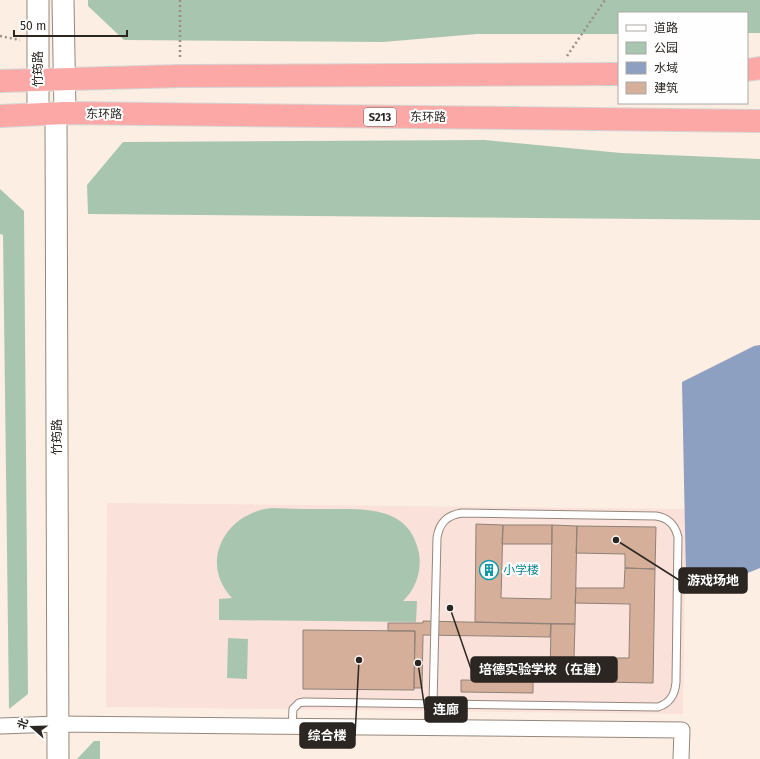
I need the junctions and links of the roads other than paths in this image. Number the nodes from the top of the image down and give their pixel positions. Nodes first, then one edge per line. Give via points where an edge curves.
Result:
1 (38, 0) edge
2 (63, 0) edge
3 (760, 68) edge
4 (748, 70) edge
5 (618, 74) edge
6 (748, 74) edge
7 (760, 74) edge
8 (64, 78) junction
9 (38, 79) junction
10 (0, 81) edge
11 (53, 114) junction
12 (0, 116) edge
13 (730, 120) junction
14 (760, 121) edge
15 (760, 126) edge
16 (433, 704) junction
17 (58, 724) junction
18 (0, 726) edge
19 (292, 727) junction
20 (433, 728) junction
21 (58, 759) edge
22 (681, 759) edge

1 - 9 main road, 竹筠路
2 - 8 main road, 竹筠路
3 - 4 highway
5 - 8 highway
6 - 7 highway
8 - 9 highway
8 - 11 main road, 竹筠路
9 - 10 highway
9 - 11 main road, 竹筠路
11 - 12 highway, 东环路 / S213
11 - 13 highway, 东环路 / S213
11 - 17 main road, 竹筠路
13 - 14 highway, 东环路 / S213
13 - 15 highway
16 - 16 lane via 658,707 667,703 674,694 676,682 678,537 673,525 663,517 656,516 462,513 450,516 440,525 437,538
16 - 19 lane via 299,703 293,709
16 - 20 lane
17 - 18 street
17 - 19 street
17 - 21 main road, 竹筠路
19 - 20 street
20 - 22 street via 682,730

